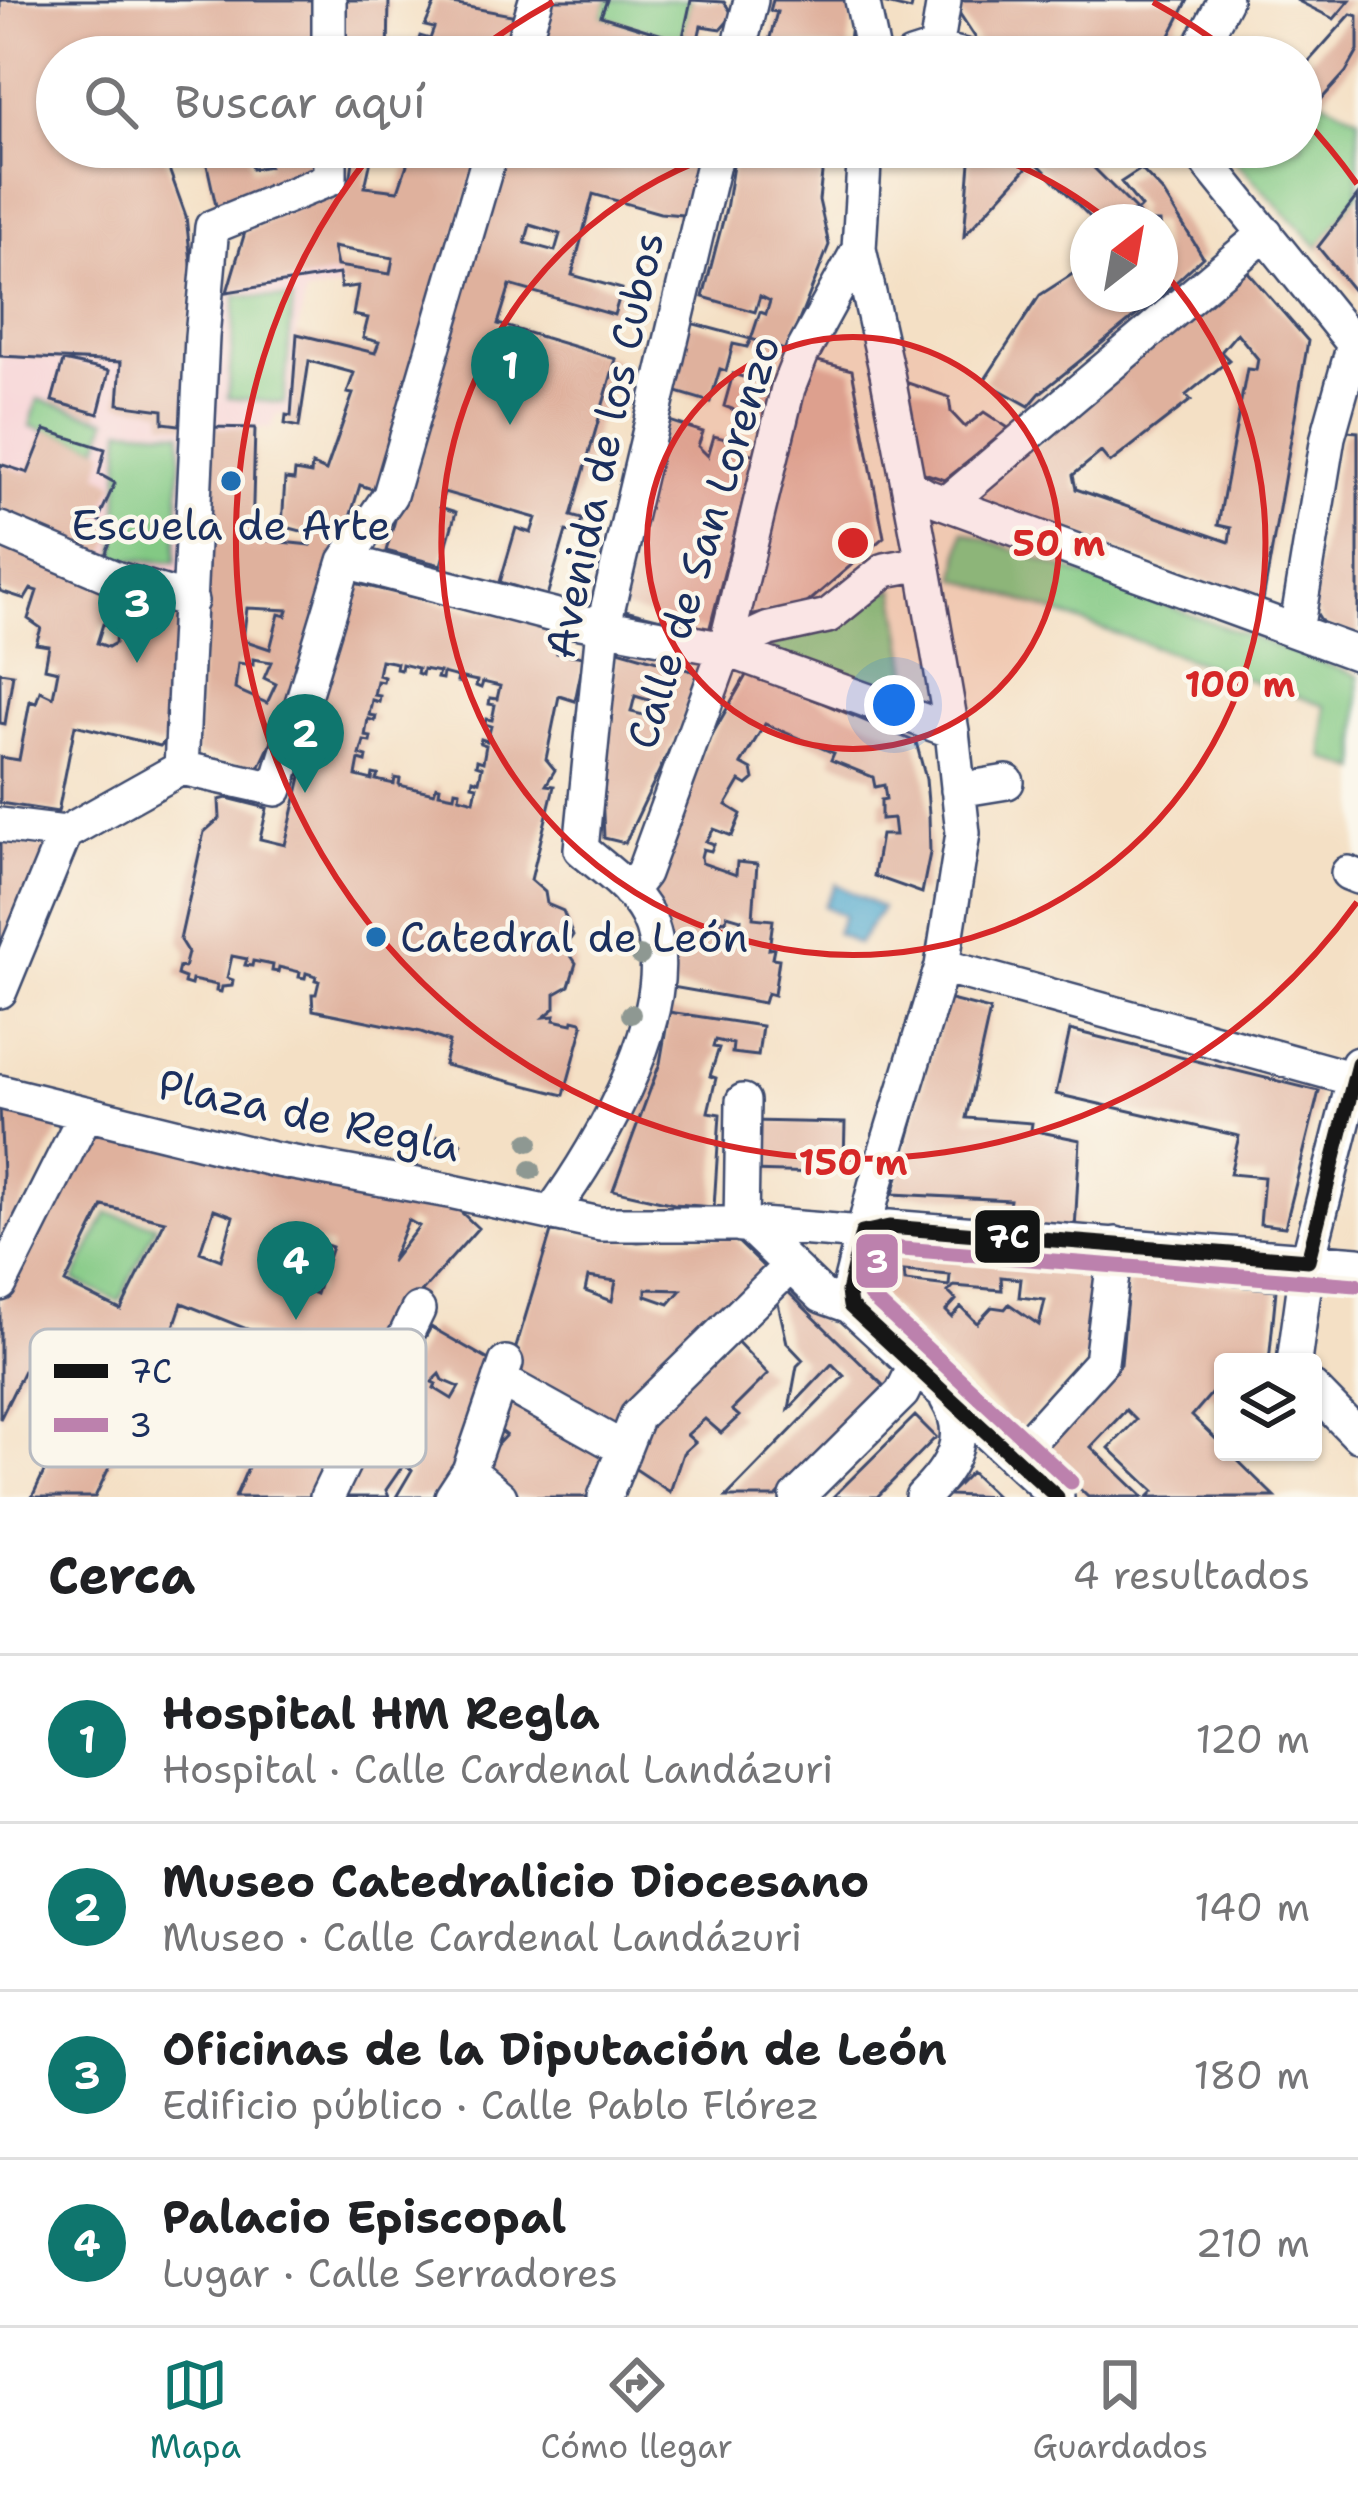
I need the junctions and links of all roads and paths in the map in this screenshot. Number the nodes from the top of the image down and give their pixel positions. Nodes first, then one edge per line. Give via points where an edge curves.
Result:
1 (329, 0) edge
2 (536, 0) edge
3 (751, 0) edge
4 (862, 0) edge
5 (944, 0) edge
6 (1225, 0) edge
7 (329, 36) edge
8 (525, 36) edge
9 (742, 36) edge
10 (870, 36) edge
11 (930, 36) edge
12 (1206, 36) edge
13 (330, 168) edge
14 (487, 168) edge
15 (711, 168) edge
16 (864, 168) edge
17 (1212, 168) edge
18 (1266, 233) junction
19 (859, 249) junction
20 (1356, 346) edge
21 (909, 486) junction
22 (946, 503) junction
23 (0, 529) edge
24 (345, 561) junction
25 (923, 562) junction
26 (191, 601) junction
27 (575, 621) junction
28 (1296, 631) junction
29 (725, 649) junction
30 (1358, 654) edge
31 (952, 731) junction
32 (181, 768) junction
33 (1007, 782) dead end
34 (958, 790) junction
35 (0, 825) edge
36 (65, 833) junction
37 (628, 891) junction
38 (942, 967) junction
39 (0, 991) edge
40 (1356, 1071) edge
41 (0, 1092) edge
42 (743, 1101) dead end
43 (86, 1113) junction
44 (425, 1133) dead end
45 (464, 1145) dead end
46 (550, 1213) junction
47 (744, 1224) junction
48 (862, 1233) junction
49 (1116, 1244) junction
50 (1308, 1260) junction
51 (1358, 1264) edge
52 (790, 1266) junction
53 (0, 1284) edge
54 (850, 1306) junction
55 (418, 1310) dead end
56 (409, 1329) edge
57 (1295, 1353) edge
58 (916, 1366) junction
59 (1322, 1398) edge
60 (947, 1399) junction
61 (1358, 1435) edge
62 (624, 1449) junction
63 (1015, 1456) junction
64 (342, 1467) edge
65 (460, 1484) edge
66 (327, 1497) edge
67 (500, 1497) edge
68 (605, 1497) edge
69 (797, 1497) edge
70 (922, 1497) edge
71 (1057, 1497) edge

1 - 7 street
2 - 8 street
3 - 9 street
4 - 10 street
5 - 11 street
6 - 12 street
13 - 26 street via 330,179 212,227
14 - 24 street via 390,495
15 - 27 street, Avenida de los Cubos
16 - 19 street, Calle de San Lorenzo
17 - 18 street
18 - 20 street
18 - 22 street
19 - 21 street
19 - 29 street, Calle de San Lorenzo via 788,388
20 - 28 street via 1328,437
21 - 22 street
21 - 25 street
22 - 28 street
23 - 26 street
24 - 27 street
24 - 32 street via 276,789
25 - 29 street via 885,570 828,616
25 - 31 street
26 - 32 street
27 - 29 street
27 - 37 street, Avenida de los Cubos via 581,849
28 - 30 street
29 - 31 street
29 - 37 street, Calle de San Lorenzo via 643,873
31 - 34 street
32 - 36 street
33 - 34 street
34 - 38 street via 963,833
35 - 36 street
36 - 39 street
37 - 46 street, Avenida de los Cubos via 647,916 659,962 653,1017 585,1167
38 - 40 street
38 - 48 street
40 - 50 street
41 - 43 street, Plaza de Regla
42 - 47 street
43 - 46 street, Plaza de Regla
43 - 53 street
44 - 45 path
46 - 47 street, Plaza de Regla via 600,1224
47 - 48 street, Plaza de Regla
47 - 52 street
48 - 49 street, Plaza de Regla via 889,1227
48 - 54 street
49 - 50 street, Plaza de Regla
49 - 63 street via 1101,1362
50 - 51 street, Plaza de Regla
50 - 57 street
52 - 54 street via 822,1296
52 - 62 street via 637,1416
54 - 58 street
55 - 56 street
58 - 60 street
58 - 69 street via 902,1393
59 - 61 street
60 - 63 street
60 - 70 street via 956,1412 957,1451
62 - 65 street via 503,1372
62 - 68 street
63 - 71 street
64 - 66 street
65 - 67 street

